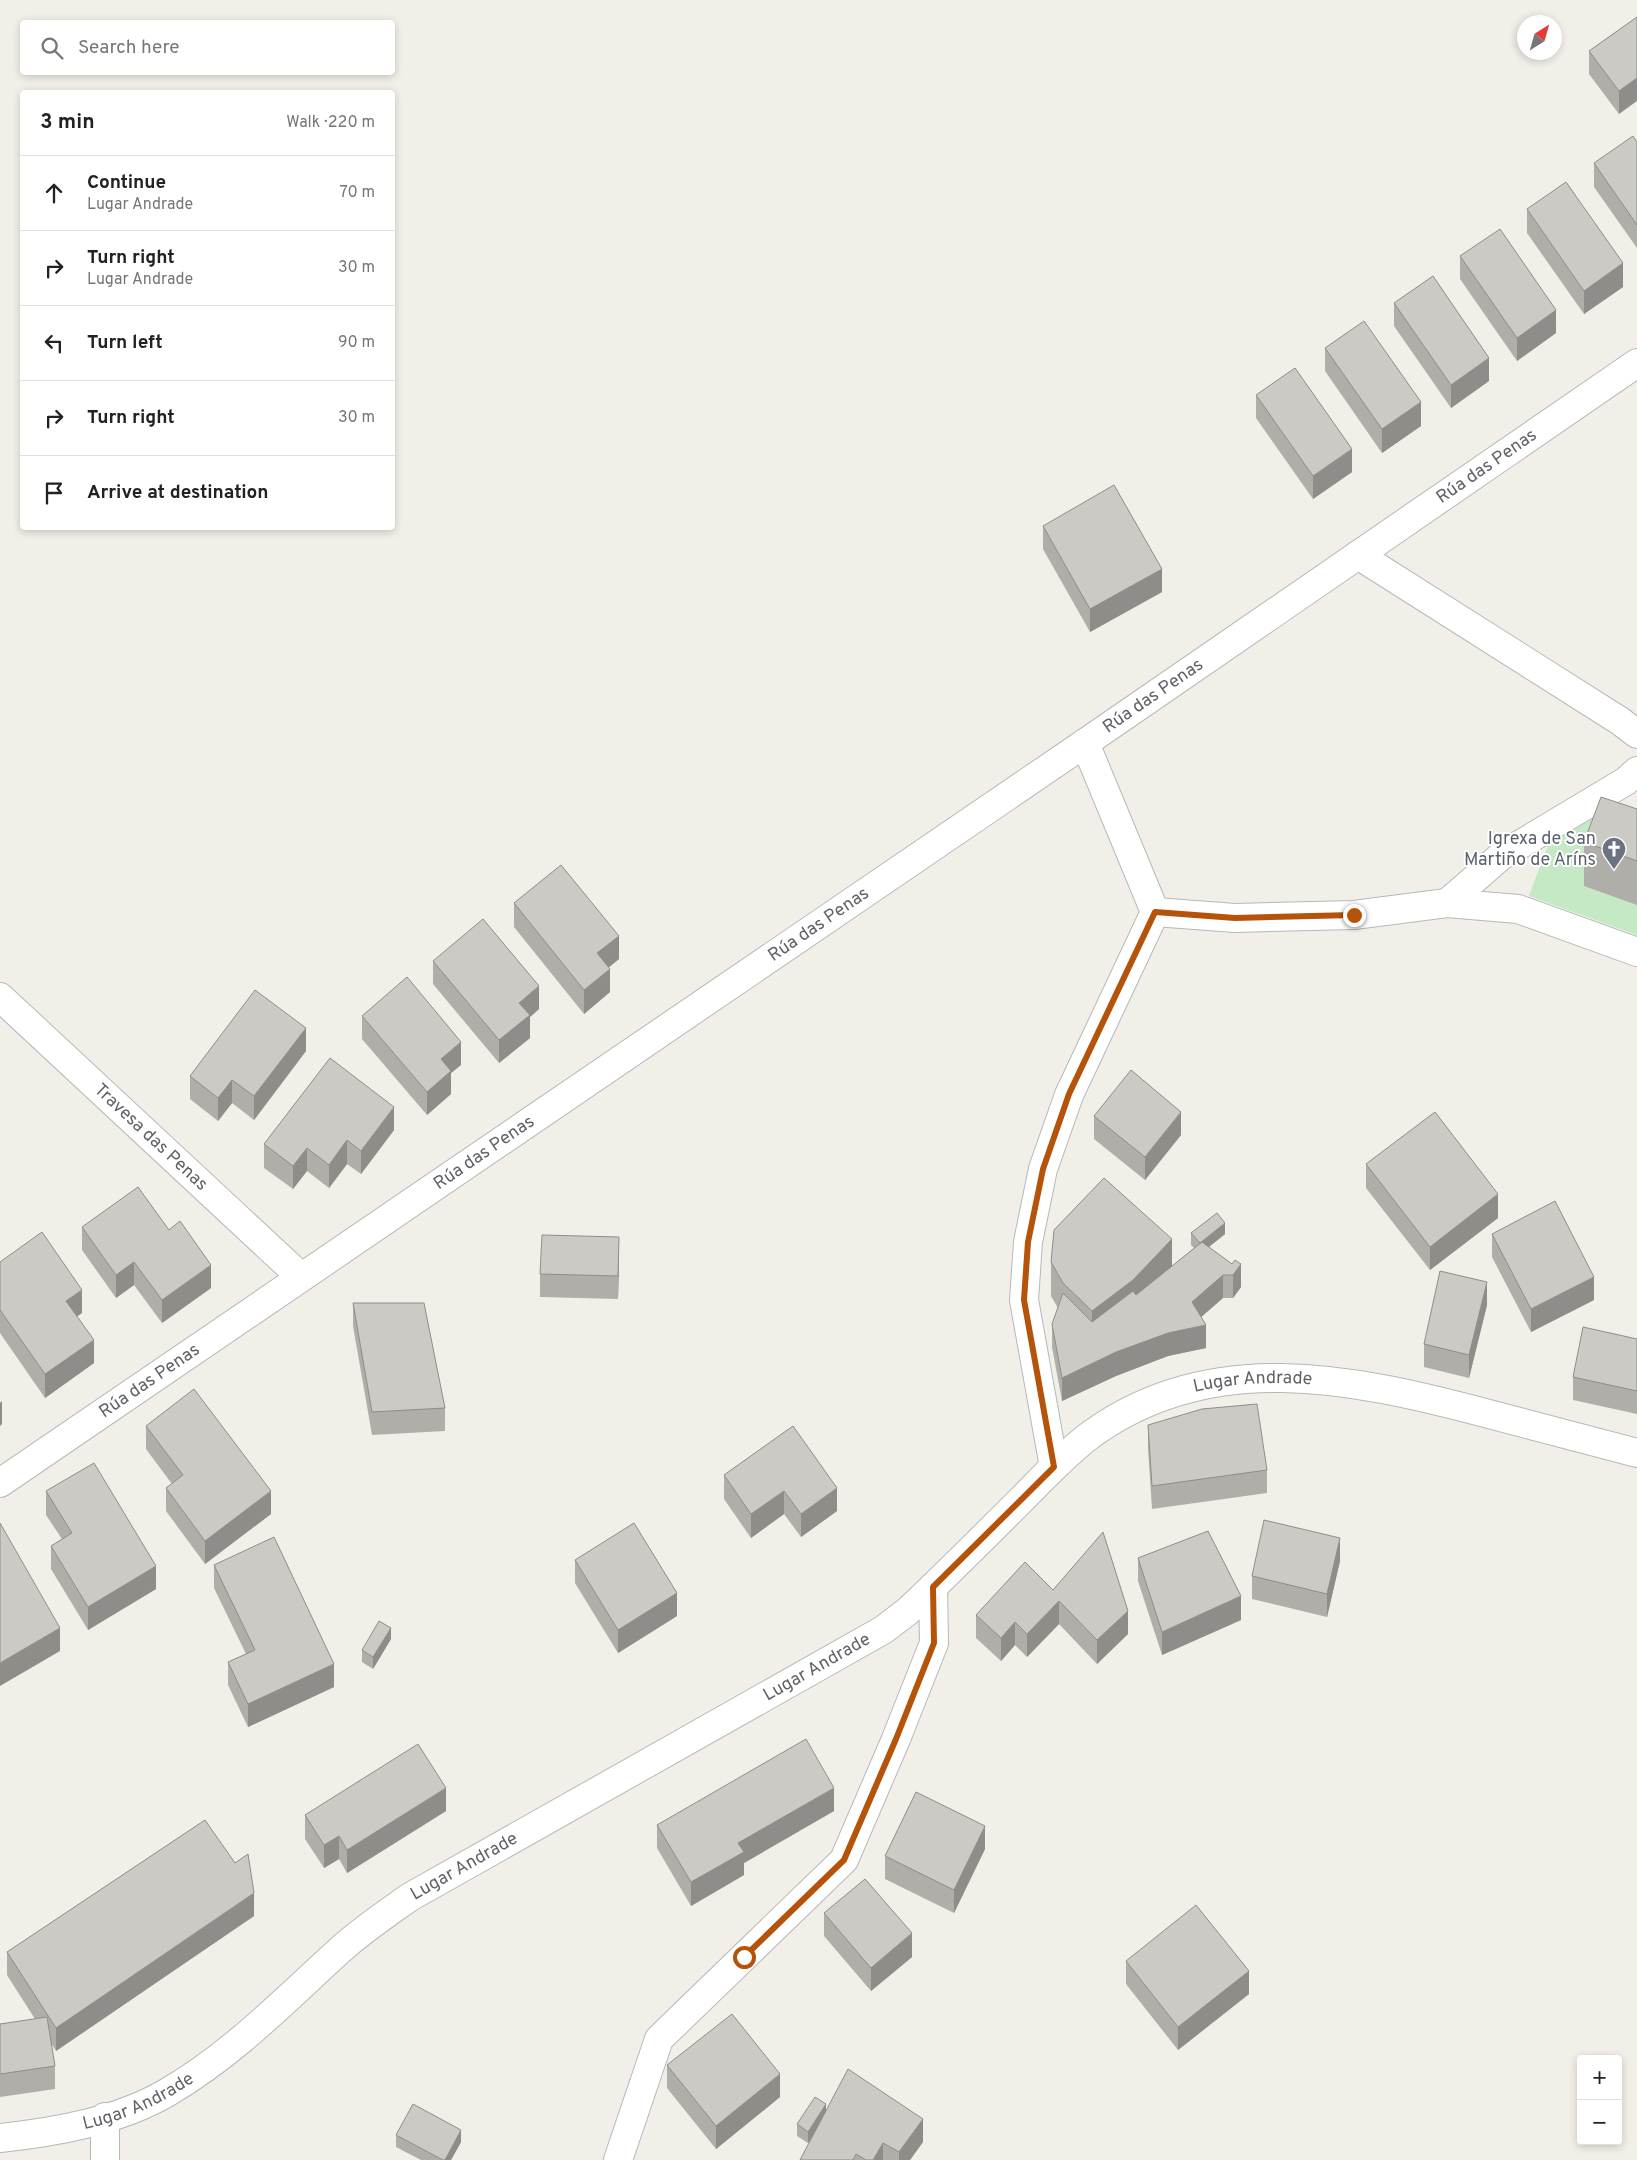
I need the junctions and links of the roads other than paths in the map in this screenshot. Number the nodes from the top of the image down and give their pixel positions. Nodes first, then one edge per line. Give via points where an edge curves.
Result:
1 (1637, 363) edge
2 (1358, 555) junction
3 (1637, 734) edge
4 (1085, 743) junction
5 (1637, 771) edge
6 (1447, 903) junction
7 (1155, 912) junction
8 (1637, 952) edge
9 (0, 997) edge
10 (301, 1277) junction
11 (1637, 1453) edge
12 (1054, 1467) junction
13 (0, 1483) edge
14 (933, 1587) junction
15 (105, 2117) junction
16 (0, 2138) edge
17 (105, 2160) edge
18 (618, 2160) edge

1 - 2 street, Rúa das Penas
2 - 3 street
2 - 4 street, Rúa das Penas
4 - 7 street
4 - 10 street, Rúa das Penas
5 - 6 street via 1626,781 1501,856
6 - 7 street via 1354,915 1235,918
6 - 8 street via 1518,909
7 - 12 street via 1069,1094 1043,1169 1028,1242 1024,1300
9 - 10 street, Travesa das Penas
10 - 13 street, Rúa das Penas
11 - 12 street, Lugar Andrade via 1366,1385 1313,1378 1264,1377 1211,1384 1147,1402 1088,1437
12 - 14 street, Lugar Andrade
14 - 15 street, Lugar Andrade via 883,1630 856,1647 410,1897 341,1950 241,2041 167,2093
14 - 18 street via 934,1643 844,1860 659,2039
15 - 16 street, Lugar Andrade
15 - 17 street

